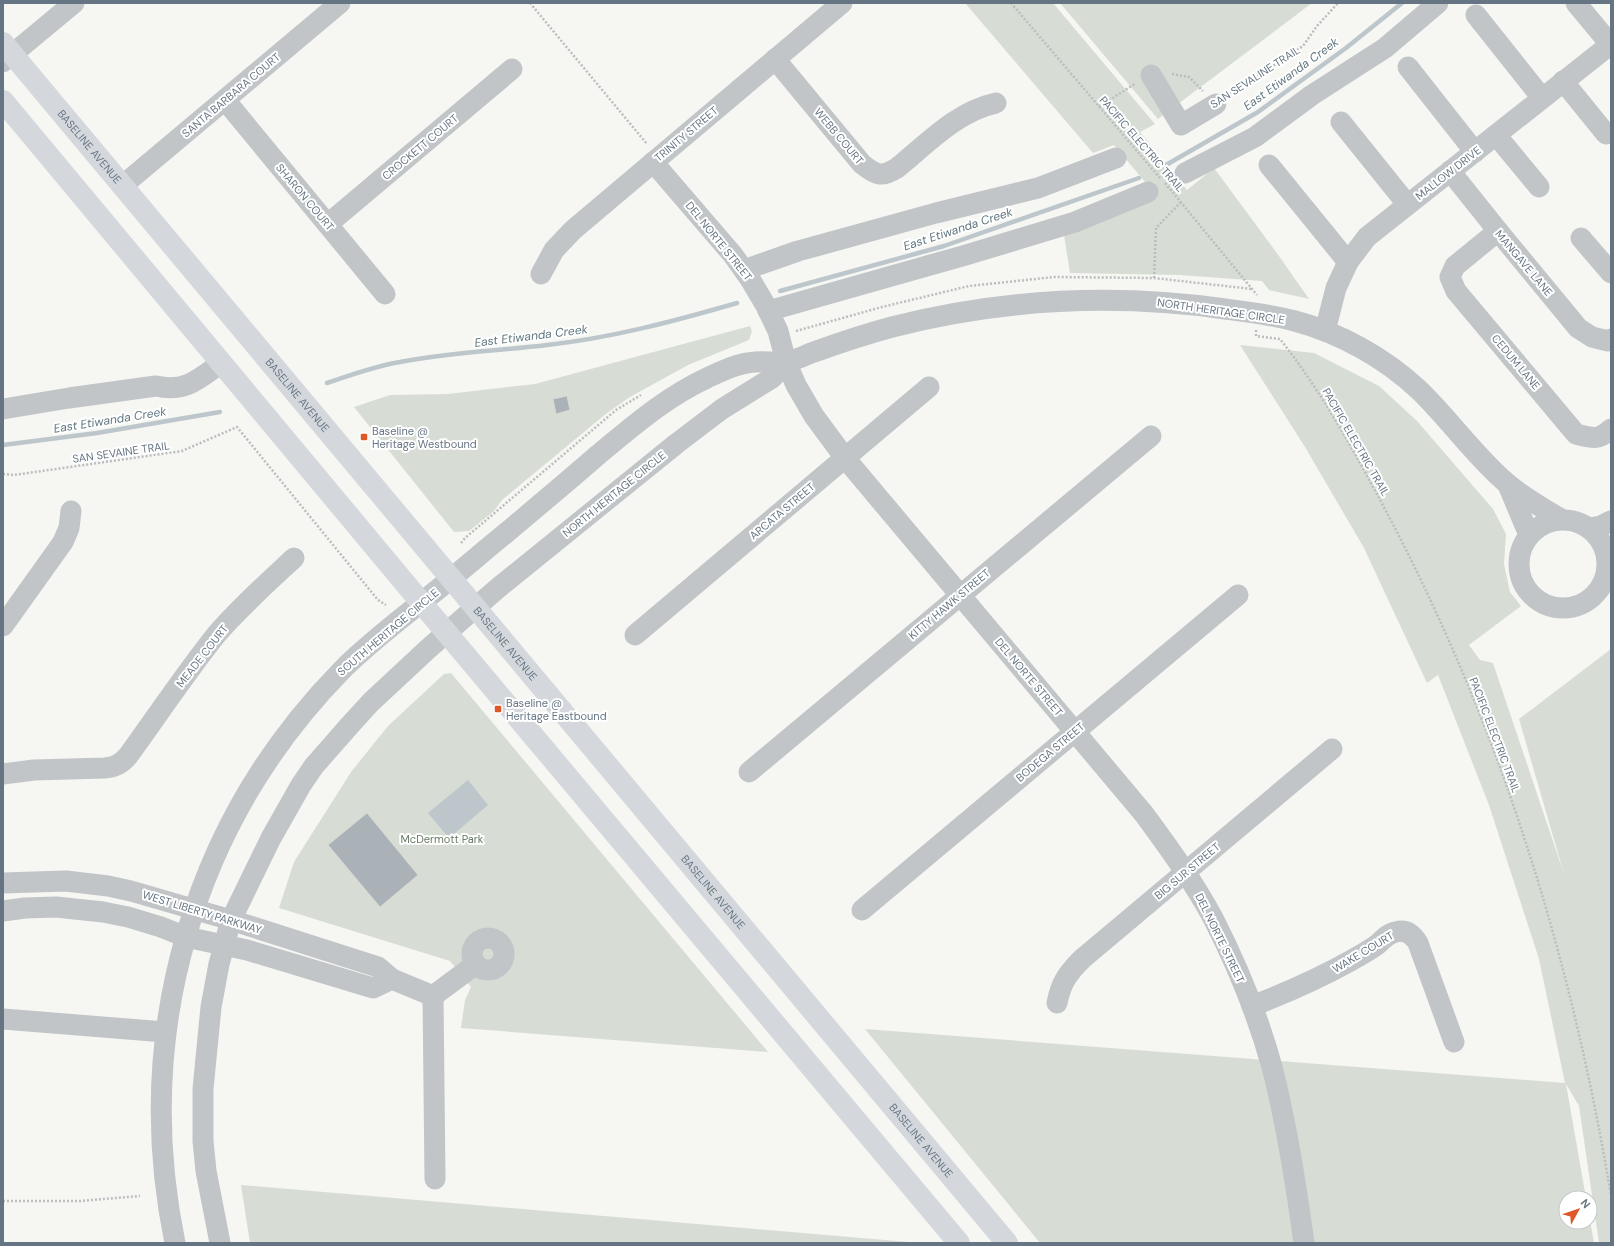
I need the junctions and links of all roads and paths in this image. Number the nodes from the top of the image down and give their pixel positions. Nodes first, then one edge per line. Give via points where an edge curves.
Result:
1 (74, 3) edge
2 (340, 3) edge
3 (530, 3) edge
4 (842, 3) edge
5 (1011, 3) edge
6 (1338, 3) edge
7 (1438, 3) edge
8 (1576, 3) edge
9 (1476, 15) dead end
10 (1610, 44) edge
11 (6, 53) edge
12 (775, 59) junction
13 (1408, 67) dead end
14 (512, 69) dead end
15 (1151, 75) dead end
16 (1563, 81) junction
17 (1542, 98) junction
18 (225, 100) junction
19 (3, 101) edge
20 (996, 103) dead end
21 (1216, 104) joint
22 (1341, 122) dead end
23 (1606, 134) dead end
24 (1496, 135) junction
25 (1123, 150) junction
26 (1475, 152) junction
27 (651, 154) junction
28 (1269, 165) dead end
29 (1450, 171) junction
30 (1185, 173) dead end
31 (122, 186) junction
32 (1539, 187) dead end
33 (1148, 192) dead end
34 (1180, 202) junction
35 (1407, 204) junction
36 (328, 224) junction
37 (1498, 231) junction
38 (1581, 238) dead end
39 (1348, 262) junction
40 (1611, 273) edge
41 (542, 274) dead end
42 (747, 274) junction
43 (1253, 289) junction
44 (386, 294) dead end
45 (1259, 297) dead end
46 (767, 309) junction
47 (1325, 331) junction
48 (1256, 336) dead end
49 (1610, 340) edge
50 (786, 362) junction
51 (221, 363) junction
52 (929, 387) dead end
53 (3, 409) edge
54 (1606, 433) edge
55 (1151, 436) dead end
56 (845, 458) junction
57 (3, 474) edge
58 (1508, 485) junction
59 (71, 511) dead end
60 (1561, 519) junction
61 (1611, 521) edge
62 (1589, 528) junction
63 (1529, 535) junction
64 (294, 558) dead end
65 (1609, 562) edge
66 (451, 579) junction
67 (960, 594) junction
68 (1238, 595) dead end
69 (422, 602) junction
70 (386, 605) dead end
71 (476, 608) junction
72 (3, 626) edge
73 (447, 632) junction
74 (635, 636) dead end
75 (1075, 731) junction
76 (1332, 749) dead end
77 (749, 772) dead end
78 (3, 774) edge
79 (1186, 872) junction
80 (3, 883) edge
81 (193, 909) junction
82 (862, 910) dead end
83 (3, 911) edge
84 (232, 920) junction
85 (186, 936) junction
86 (224, 946) junction
87 (476, 964) dead end
88 (392, 979) junction
89 (433, 996) junction
90 (1057, 1003) dead end
91 (1252, 1006) junction
92 (3, 1019) edge
93 (165, 1032) junction
94 (1454, 1042) dead end
95 (435, 1179) dead end
96 (140, 1196) dead end
97 (1611, 1196) edge
98 (3, 1201) edge
99 (175, 1243) edge
100 (220, 1243) edge
101 (959, 1243) edge
102 (1007, 1243) edge
103 (1304, 1243) edge

1 - 11 street
2 - 18 street, SANTA BARBARA COURT
3 - 27 path
4 - 12 street, TRINITY STREET
5 - 25 path, PACIFIC ELECTRIC TRAIL
6 - 21 path, SAN SEVALINE TRAIL via 1303,46
7 - 30 street via 1386,48 1312,95 1255,137
8 - 10 street
9 - 17 street
10 - 16 street, MALLOW DRIVE
11 - 31 main road, BASELINE AVENUE
12 - 20 street, WEBB COURT via 862,164 878,175 888,174 897,168 966,114 982,106
12 - 27 street, TRINITY STREET
13 - 26 street
14 - 36 street, CROCKETT COURT
15 - 21 street, SAN SEVALINE TRAIL via 1181,125
16 - 17 street, MALLOW DRIVE
16 - 23 street
17 - 24 street, MALLOW DRIVE
18 - 31 street, SANTA BARBARA COURT
18 - 36 street, SHARON COURT
19 - 51 main road
22 - 35 street
24 - 26 street, MALLOW DRIVE
24 - 32 street
25 - 34 path, PACIFIC ELECTRIC TRAIL via 1172,191
25 - 42 street via 1038,188 821,245
26 - 29 street, MALLOW DRIVE
27 - 41 street, TRINITY STREET via 554,250
27 - 42 street, DEL NORTE STREET
28 - 39 street
29 - 35 street, MALLOW DRIVE
29 - 37 street, MANGAVE LANE
31 - 66 main road, BASELINE AVENUE
33 - 46 street via 1076,222
34 - 43 path, PACIFIC ELECTRIC TRAIL
34 - 43 path via 1156,228 1154,278
35 - 39 street, MALLOW DRIVE via 1367,237
36 - 44 street, SHARON COURT
37 - 49 street, MANGAVE LANE via 1578,328 1592,337
37 - 54 street, CEDUM LANE via 1455,266 1450,277 1456,291 1576,434 1590,437
38 - 40 street
39 - 47 street, MALLOW DRIVE via 1336,288
42 - 46 street, DEL NORTE STREET
43 - 45 path, PACIFIC ELECTRIC TRAIL
46 - 50 street, DEL NORTE STREET via 778,331
47 - 50 street, NORTH HERITAGE CIRCLE via 1295,321 1196,305 1137,300 1032,302 959,312 888,328
47 - 58 street, NORTH HERITAGE CIRCLE via 1366,351 1418,390
48 - 97 path, PACIFIC ELECTRIC TRAIL via 1280,339 1302,366 1365,470 1409,553 1490,738 1535,866 1564,974 1591,1082
50 - 56 street, DEL NORTE STREET via 814,416
50 - 66 street, NORTH HERITAGE CIRCLE via 744,363 697,383 667,400
50 - 71 street, NORTH HERITAGE CIRCLE via 772,378 722,408 682,439
51 - 53 street via 191,385 166,389 156,386
51 - 69 main road
52 - 56 street, ARCATA STREET
55 - 67 street, KITTY HAWK STREET
56 - 67 street, DEL NORTE STREET
56 - 74 street, ARCATA STREET
57 - 70 path, SAN SEVAINE TRAIL via 182,451 237,428 378,600
58 - 60 street
58 - 63 street
59 - 72 street via 69,528 63,542
60 - 62 street via 1581,523
60 - 63 street via 1543,524
61 - 62 street
62 - 65 street via 1603,544
63 - 65 street via 1522,546 1519,559 1524,584 1542,602 1554,607 1580,605 1591,598 1600,589
64 - 78 street, MEADE COURT via 248,601 217,635 121,764 104,768 34,770
66 - 69 street, SOUTH HERITAGE CIRCLE
66 - 71 main road, BASELINE AVENUE
67 - 75 street, DEL NORTE STREET
67 - 77 street, KITTY HAWK STREET
68 - 75 street, BODEGA STREET
69 - 73 main road
69 - 81 street, SOUTH HERITAGE CIRCLE via 346,666 282,740 256,777 226,832
71 - 73 street, NORTH HERITAGE CIRCLE
71 - 102 main road, BASELINE AVENUE
73 - 84 street via 371,702 314,766 280,822
73 - 101 main road
75 - 79 street, DEL NORTE STREET via 1144,814
75 - 82 street, BODEGA STREET
76 - 79 street, BIG SUR STREET
79 - 90 street, BIG SUR STREET via 1071,969 1062,982
79 - 91 street, DEL NORTE STREET via 1221,934
80 - 81 street, WEST LIBERTY PARKWAY via 84,883 131,891
81 - 84 street, WEST LIBERTY PARKWAY
81 - 85 street, SOUTH HERITAGE CIRCLE
83 - 85 street via 56,907 97,911 128,916
84 - 86 street
84 - 88 street, WEST LIBERTY PARKWAY via 378,967
85 - 86 street
85 - 93 street, SOUTH HERITAGE CIRCLE via 171,995
86 - 88 street via 247,950 373,988
86 - 100 street via 208,1031 202,1118 206,1171
87 - 89 street
88 - 89 street, WEST LIBERTY PARKWAY
89 - 95 street
91 - 94 street, WAKE COURT via 1324,976 1366,952 1388,935 1402,931 1414,937 1418,943
91 - 103 street, DEL NORTE STREET via 1272,1067 1287,1130
92 - 93 street
93 - 99 street, SOUTH HERITAGE CIRCLE via 161,1078 161,1129 167,1199
96 - 98 path via 80,1202

